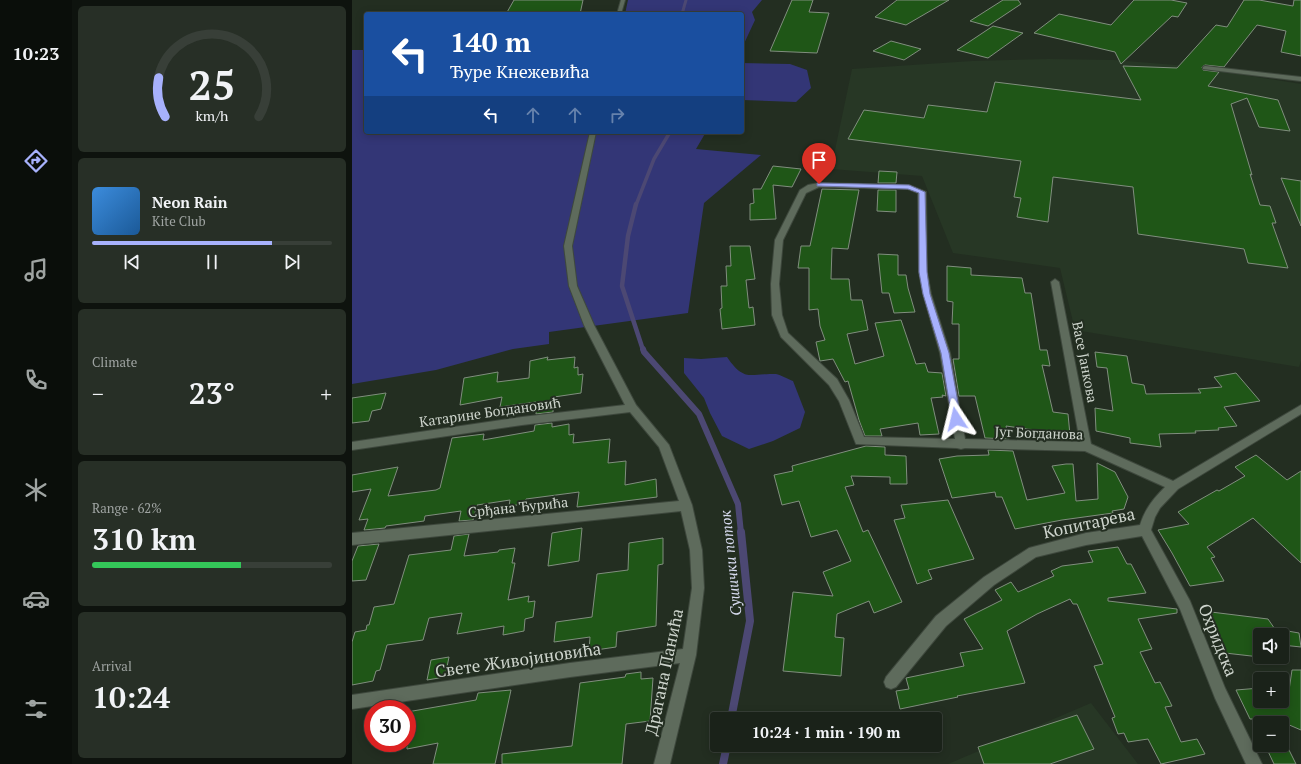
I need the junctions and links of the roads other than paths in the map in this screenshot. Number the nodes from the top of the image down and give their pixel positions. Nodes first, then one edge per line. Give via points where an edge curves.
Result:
1 (622, 0) edge
2 (619, 12) edge
3 (1205, 68) dead end
4 (1301, 79) edge
5 (593, 134) edge
6 (1055, 282) dead end
7 (632, 408) junction
8 (1301, 409) edge
9 (961, 445) junction
10 (352, 446) edge
11 (1086, 447) junction
12 (1174, 486) junction
13 (686, 505) junction
14 (1145, 530) junction
15 (352, 539) edge
16 (689, 655) junction
17 (891, 682) dead end
18 (352, 702) edge
19 (662, 764) edge
20 (1254, 764) edge

1 - 2 street
3 - 4 street
5 - 7 street, Драгана Панића via 568,246 573,286 589,325
6 - 11 street, Васе Јанкова
7 - 10 street, Катарине Богдановић
7 - 13 street, Драгана Панића via 664,445
8 - 12 street, Копитарева
9 - 9 street, Југ Богданова via 860,441 844,400 833,382 784,336 777,315 775,284 779,240 803,192 811,187 819,184 909,187 922,192 923,272 926,294 945,353
9 - 11 street, Југ Богданова
11 - 12 street, Југ Богданова
12 - 14 street, Копитарева via 1156,504
13 - 15 street, Срђана Ђурића
13 - 16 street, Драгана Панића via 692,525 698,569
14 - 17 street, Копитарева via 1086,539 1033,552 989,581 941,621
14 - 20 street, Охридска via 1185,606 1220,693
16 - 18 street, Свете Живојиновића
16 - 19 street, Драгана Панића

